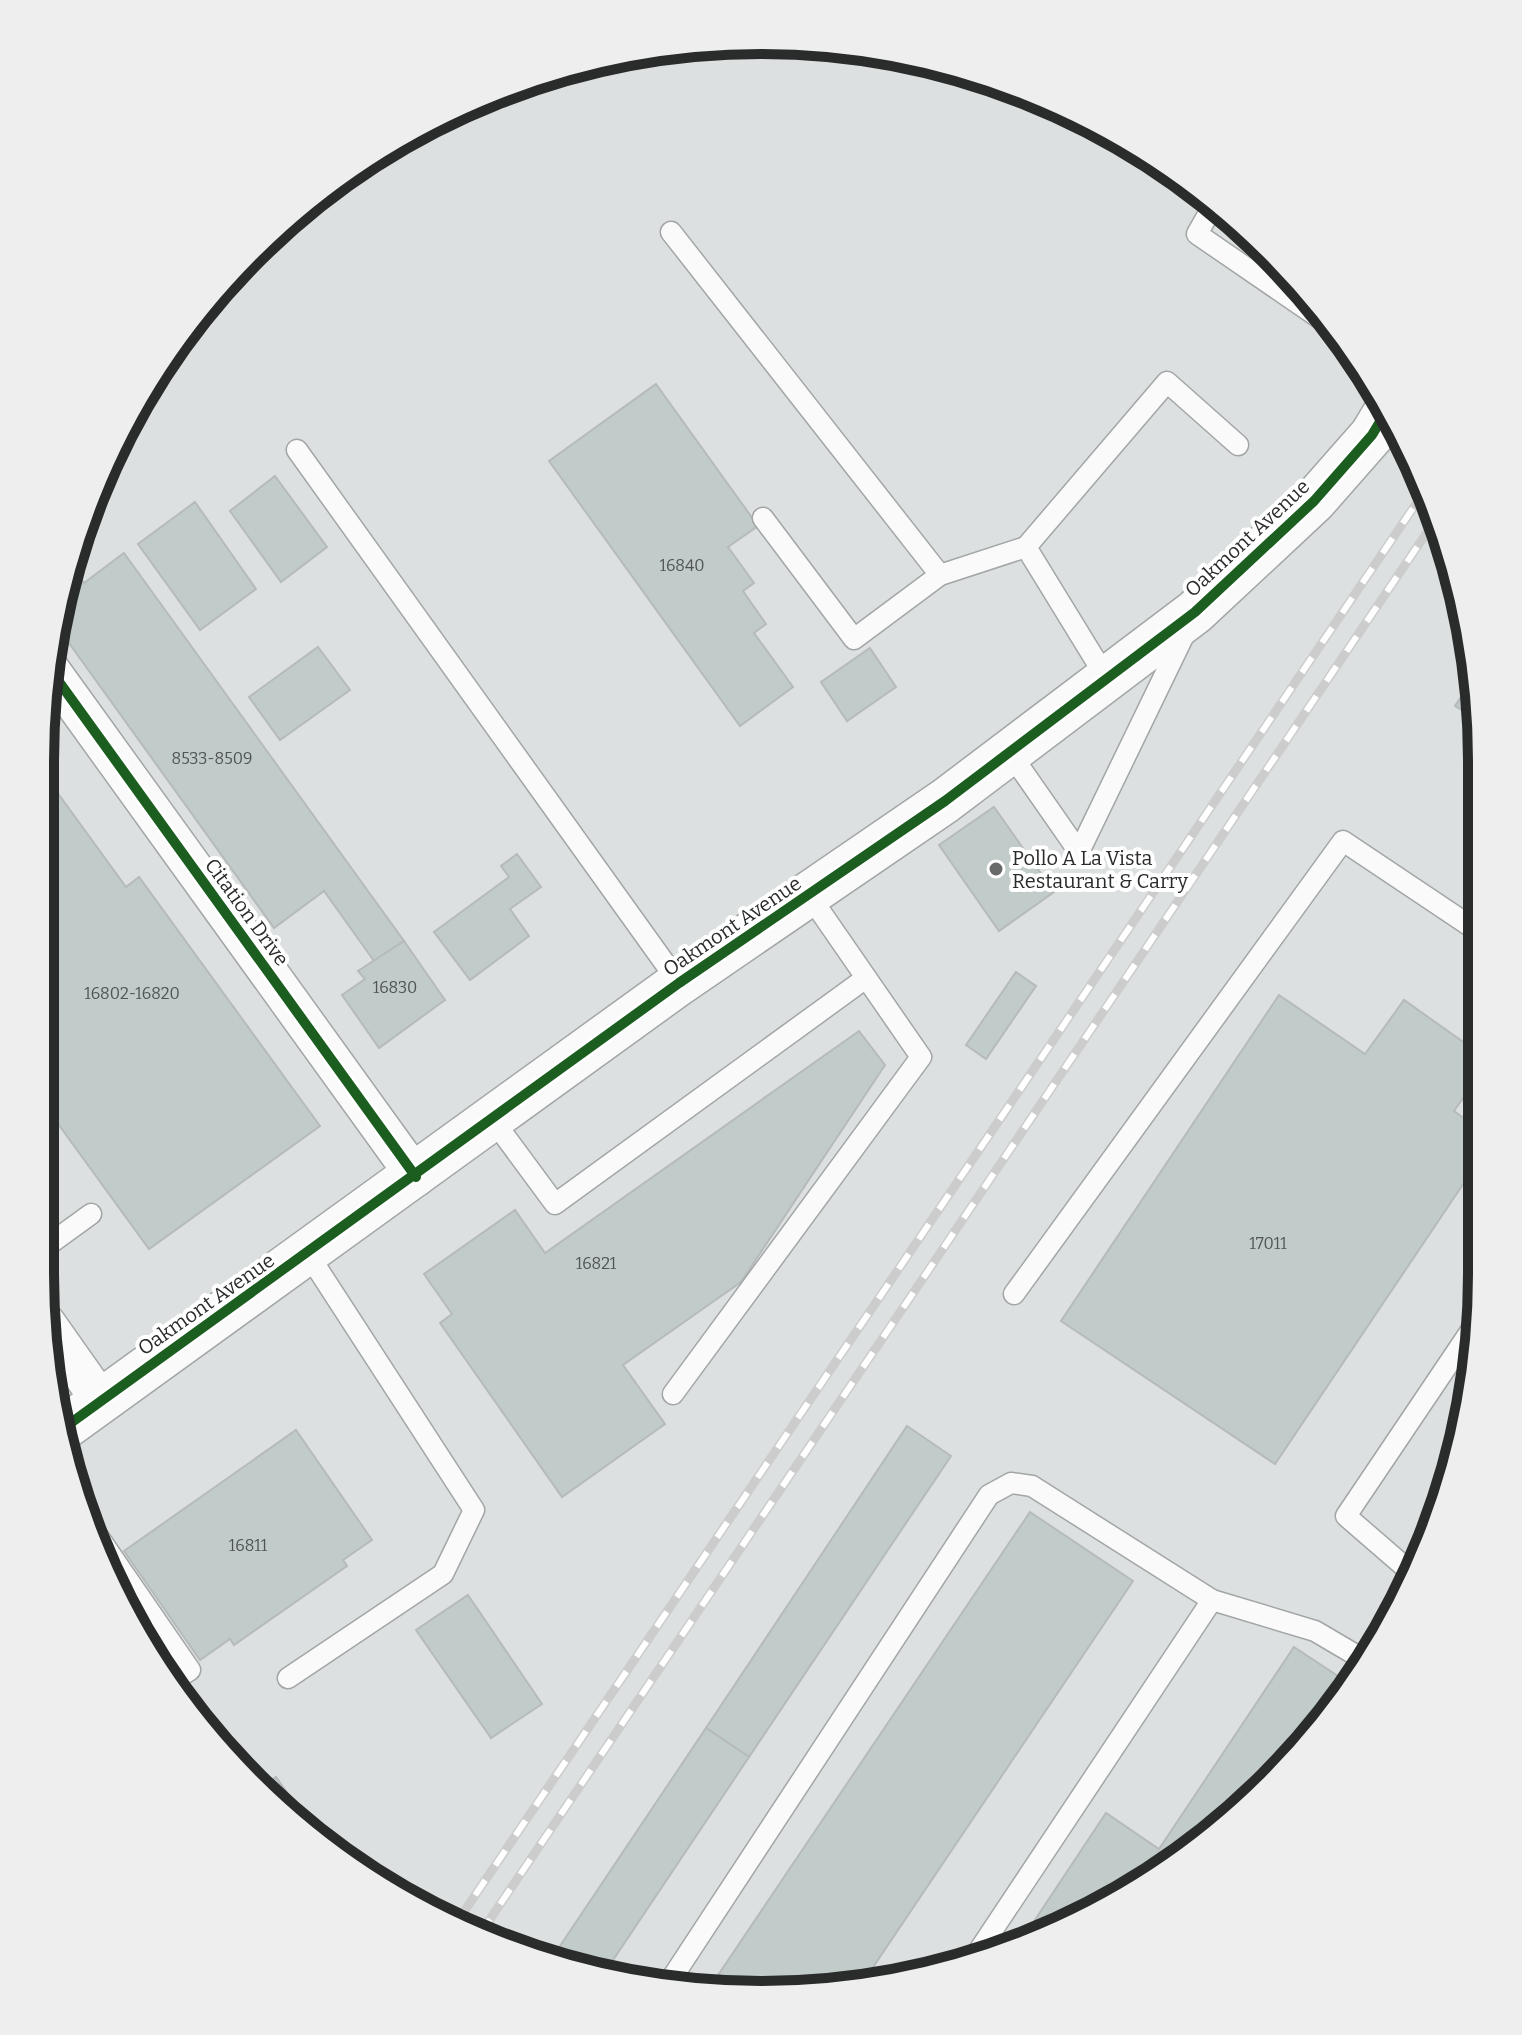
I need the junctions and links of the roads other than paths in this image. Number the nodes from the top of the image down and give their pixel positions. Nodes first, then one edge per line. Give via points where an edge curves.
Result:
1 (1208, 214) edge
2 (671, 232) dead end
3 (1302, 306) edge
4 (1380, 421) edge
5 (1238, 445) dead end
6 (297, 450) dead end
7 (763, 518) dead end
8 (1026, 547) junction
9 (940, 575) junction
10 (1195, 612) junction
11 (1107, 679) junction
12 (59, 682) edge
13 (1010, 753) junction
14 (809, 895) junction
15 (1468, 925) edge
16 (866, 978) junction
17 (679, 983) junction
18 (493, 1120) junction
19 (416, 1177) junction
20 (91, 1214) dead end
21 (54, 1241) edge
22 (308, 1254) junction
23 (1014, 1294) dead end
24 (58, 1340) edge
25 (1464, 1340) edge
26 (673, 1394) dead end
27 (101, 1401) junction
28 (70, 1423) edge
29 (116, 1562) edge
30 (1404, 1566) edge
31 (1212, 1600) junction
32 (1356, 1655) edge
33 (180, 1676) edge
34 (288, 1678) dead end
35 (983, 1945) edge
36 (674, 1975) edge

1 - 3 lane via 1197,234
2 - 9 lane
4 - 10 street, Oakmont Avenue via 1314,501
5 - 8 lane via 1167,382
6 - 17 lane
7 - 9 lane via 854,639
8 - 9 lane
8 - 11 lane
10 - 11 street, Oakmont Avenue
10 - 13 lane via 1079,852
11 - 13 street, Oakmont Avenue
12 - 19 street, Citation Drive
13 - 14 street, Oakmont Avenue
14 - 16 lane
14 - 17 street, Oakmont Avenue
15 - 23 lane via 1343,841
16 - 18 lane via 555,1204
16 - 26 lane via 921,1057
17 - 18 street, Oakmont Avenue
18 - 19 street, Oakmont Avenue
19 - 22 street, Oakmont Avenue
20 - 21 lane
22 - 27 street, Oakmont Avenue
22 - 34 lane via 474,1510 443,1574
24 - 27 street
25 - 30 lane via 1346,1516
27 - 28 street, Oakmont Avenue
29 - 33 lane via 190,1670
31 - 32 lane via 1315,1631
31 - 35 lane
31 - 36 lane via 1032,1486 1011,1483 989,1495

